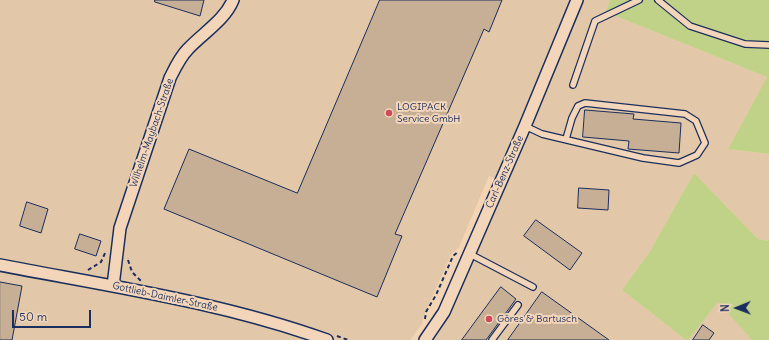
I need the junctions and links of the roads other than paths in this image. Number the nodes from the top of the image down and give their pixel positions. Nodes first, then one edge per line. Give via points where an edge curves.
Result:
1 (233, 0) edge
2 (576, 0) edge
3 (639, 0) edge
4 (658, 0) edge
5 (769, 45) edge
6 (573, 85) dead end
7 (525, 126) junction
8 (566, 139) junction
9 (470, 254) junction
10 (0, 265) edge
11 (113, 286) junction
12 (533, 287) dead end
13 (518, 304) dead end
14 (327, 340) edge
15 (425, 340) edge
16 (492, 340) edge

1 - 11 street, Wilhelm-Maybach-Straße via 218,21 178,62 170,78 120,228
2 - 7 street, Carl-Benz-Straße
3 - 6 lane via 595,20
4 - 5 lane via 690,26 745,44
7 - 8 lane via 542,134
7 - 9 street, Carl-Benz-Straße
8 - 8 lane via 643,158 679,163 697,155 705,143 696,121 684,114 585,103 578,106
9 - 12 lane
9 - 15 street, Carl-Benz-Straße via 444,312
10 - 11 street, Gottlieb-Daimler-Straße
11 - 14 street, Gottlieb-Daimler-Straße via 228,311
13 - 16 lane

